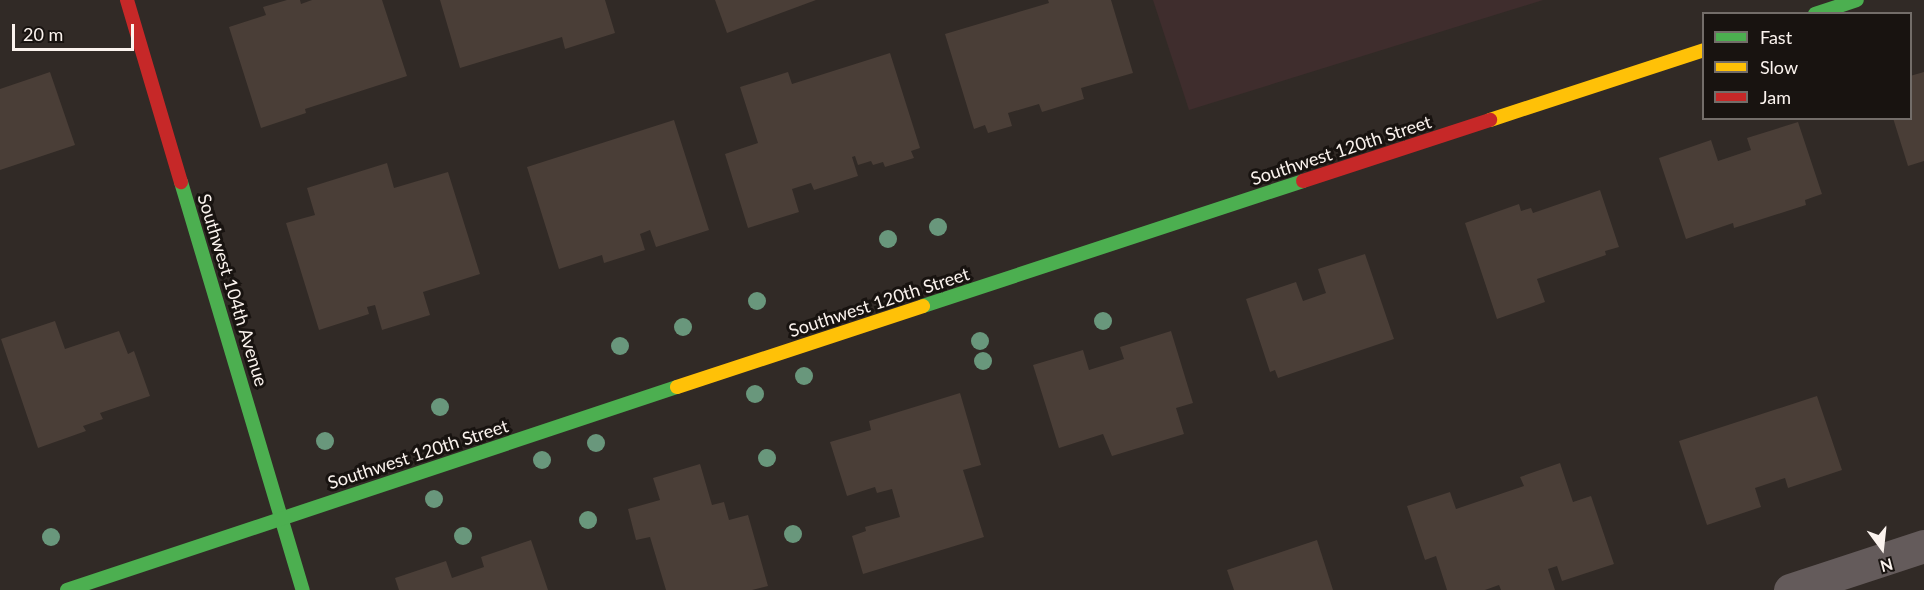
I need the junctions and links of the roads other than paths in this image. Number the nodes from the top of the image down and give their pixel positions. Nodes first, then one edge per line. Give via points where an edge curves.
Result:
1 (127, 0) edge
2 (1857, 0) edge
3 (1821, 12) edge
4 (1702, 51) edge
5 (281, 517) junction
6 (1924, 546) edge
7 (67, 590) edge
8 (303, 590) edge
9 (1790, 590) edge

1 - 5 street, Southwest 104th Avenue
2 - 3 street
4 - 5 street, Southwest 120th Street
5 - 7 street, Southwest 120th Street
5 - 8 street, Southwest 104th Avenue
6 - 9 street

